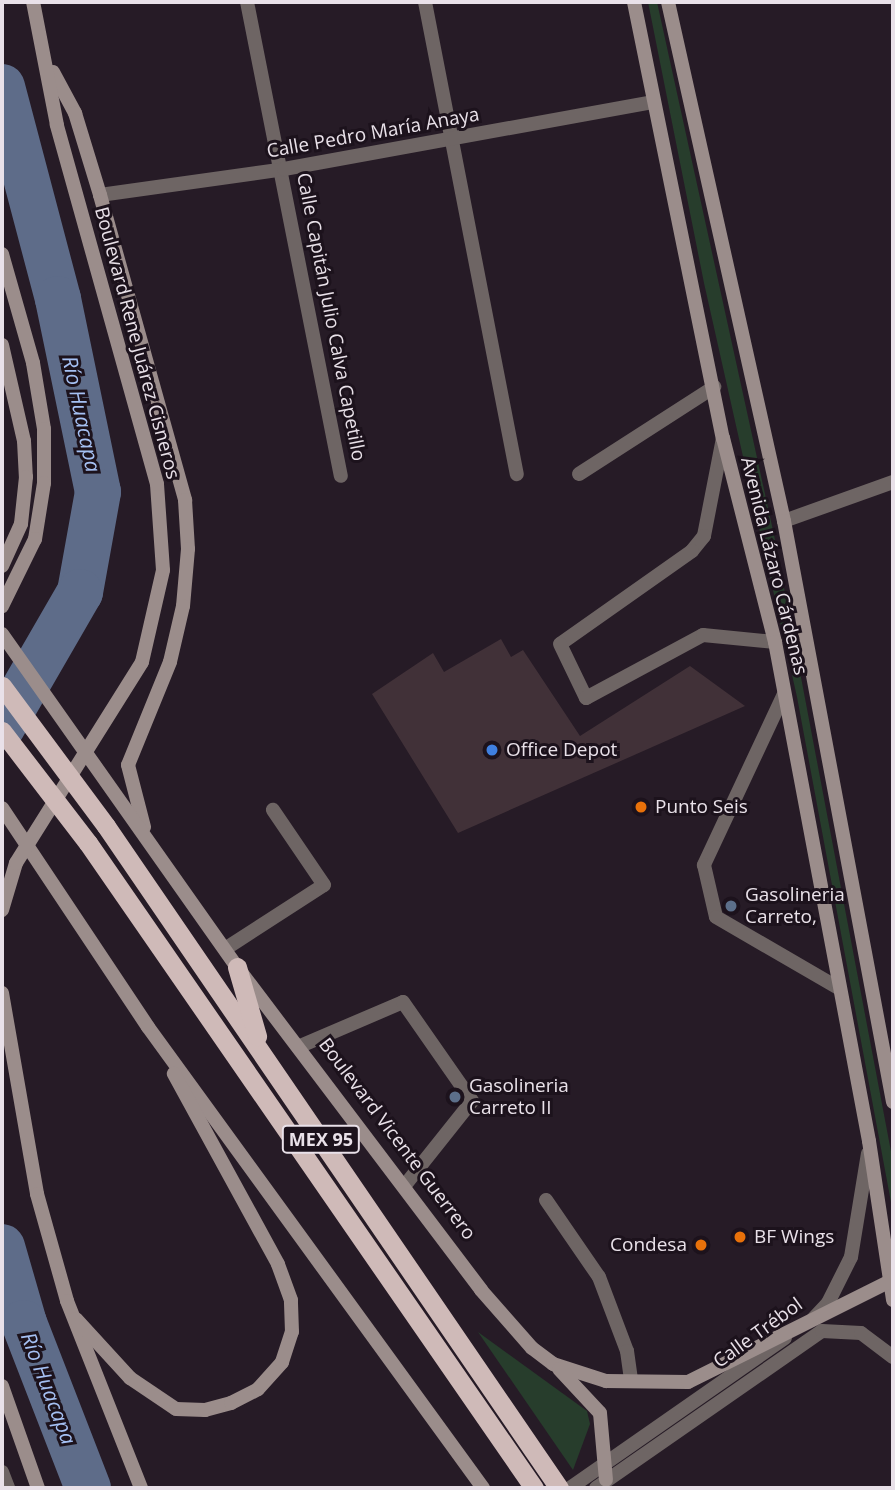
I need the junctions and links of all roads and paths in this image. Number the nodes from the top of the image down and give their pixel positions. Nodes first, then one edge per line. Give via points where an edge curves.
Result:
1 (33, 2) edge
2 (247, 2) edge
3 (425, 2) edge
4 (634, 2) edge
5 (668, 2) edge
6 (46, 60) junction
7 (651, 102) junction
8 (451, 140) junction
9 (284, 169) junction
10 (100, 195) junction
11 (2, 254) edge
12 (2, 345) edge
13 (714, 387) junction
14 (723, 438) junction
15 (517, 474) dead end
16 (579, 474) dead end
17 (341, 476) dead end
18 (893, 482) edge
19 (784, 521) junction
20 (2, 566) edge
21 (2, 606) edge
22 (2, 634) edge
23 (775, 642) junction
24 (2, 686) edge
25 (784, 694) junction
26 (2, 731) edge
27 (2, 808) edge
28 (272, 810) dead end
29 (148, 838) junction
30 (2, 910) edge
31 (228, 947) junction
32 (237, 967) junction
33 (840, 989) junction
34 (2, 993) edge
35 (148, 1027) junction
36 (298, 1047) junction
37 (261, 1051) junction
38 (890, 1064) edge
39 (893, 1102) edge
40 (869, 1141) junction
41 (406, 1185) junction
42 (546, 1200) dead end
43 (890, 1280) edge
44 (893, 1300) edge
45 (815, 1317) junction
46 (76, 1319) junction
47 (893, 1357) edge
48 (553, 1364) junction
49 (631, 1381) junction
50 (2, 1386) edge
51 (602, 1462) junction
52 (2, 1472) edge
53 (601, 1484) edge
54 (8, 1488) edge
55 (38, 1488) edge
56 (141, 1488) edge
57 (483, 1488) edge
58 (534, 1488) edge
59 (559, 1488) edge
60 (570, 1488) edge

1 - 6 main road
2 - 9 street, Calle Capitán Julio Calva Capetillo
3 - 8 street
4 - 7 main road, Avenida Lázaro Cárdenas
5 - 19 main road, Avenida Lázaro Cárdenas
6 - 10 main road via 75,113
6 - 30 main road, Boulevard Rene Juárez Cisneros via 57,125 157,484 163,570 142,662 16,863
7 - 8 street, Calle Pedro María Anaya
7 - 13 main road, Avenida Lázaro Cárdenas
8 - 9 street, Calle Pedro María Anaya
8 - 15 street
9 - 10 street, Calle Pedro María Anaya
9 - 17 street, Calle Capitán Julio Calva Capetillo
10 - 29 main road via 185,500 188,549 170,662 128,765
11 - 21 main road via 33,363 44,470 35,540
12 - 20 main road via 24,442 26,477 21,524
13 - 14 main road, Avenida Lázaro Cárdenas
13 - 16 street
14 - 23 main road, Avenida Lázaro Cárdenas
14 - 23 street via 698,544 560,644 586,698 703,635
18 - 19 street
19 - 38 main road, Avenida Lázaro Cárdenas
22 - 29 main road, Boulevard Vicente Guerrero
23 - 25 main road, Avenida Lázaro Cárdenas
24 - 37 highway, MEX 95 via 106,825
25 - 33 main road, Avenida Lázaro Cárdenas
25 - 33 street via 704,865 716,917
26 - 58 highway, MEX 95 via 88,843
27 - 35 main road
28 - 31 street via 324,885
29 - 31 main road, Boulevard Vicente Guerrero
31 - 32 main road, Boulevard Vicente Guerrero
32 - 36 main road, Boulevard Vicente Guerrero
32 - 37 highway
33 - 40 main road, Avenida Lázaro Cárdenas
34 - 46 main road via 37,1194
35 - 46 main road via 278,1264 291,1300 292,1332 282,1362 258,1390 205,1410 176,1409 130,1378
35 - 57 main road
36 - 41 main road, Boulevard Vicente Guerrero
36 - 41 street via 403,1002 472,1101
37 - 59 highway, MEX 95
38 - 39 main road, Avenida Lázaro Cárdenas
40 - 43 main road, Avenida Lázaro Cárdenas
40 - 45 street, Calle Trébol via 851,1257 828,1303
41 - 48 main road, Boulevard Vicente Guerrero via 481,1290 532,1348
42 - 49 street via 599,1277 627,1351
43 - 44 main road
43 - 45 main road, Boulevard Vicente Guerrero
45 - 49 main road, Boulevard Vicente Guerrero via 717,1372 688,1382
45 - 51 street, Calle Trébol
46 - 56 main road
47 - 53 street, Calle Trébol via 861,1333 822,1332
48 - 49 main road, Boulevard Vicente Guerrero via 606,1381
48 - 51 main road via 600,1413
50 - 55 main road
51 - 53 main road
51 - 60 street, Calle Trébol
52 - 54 street

